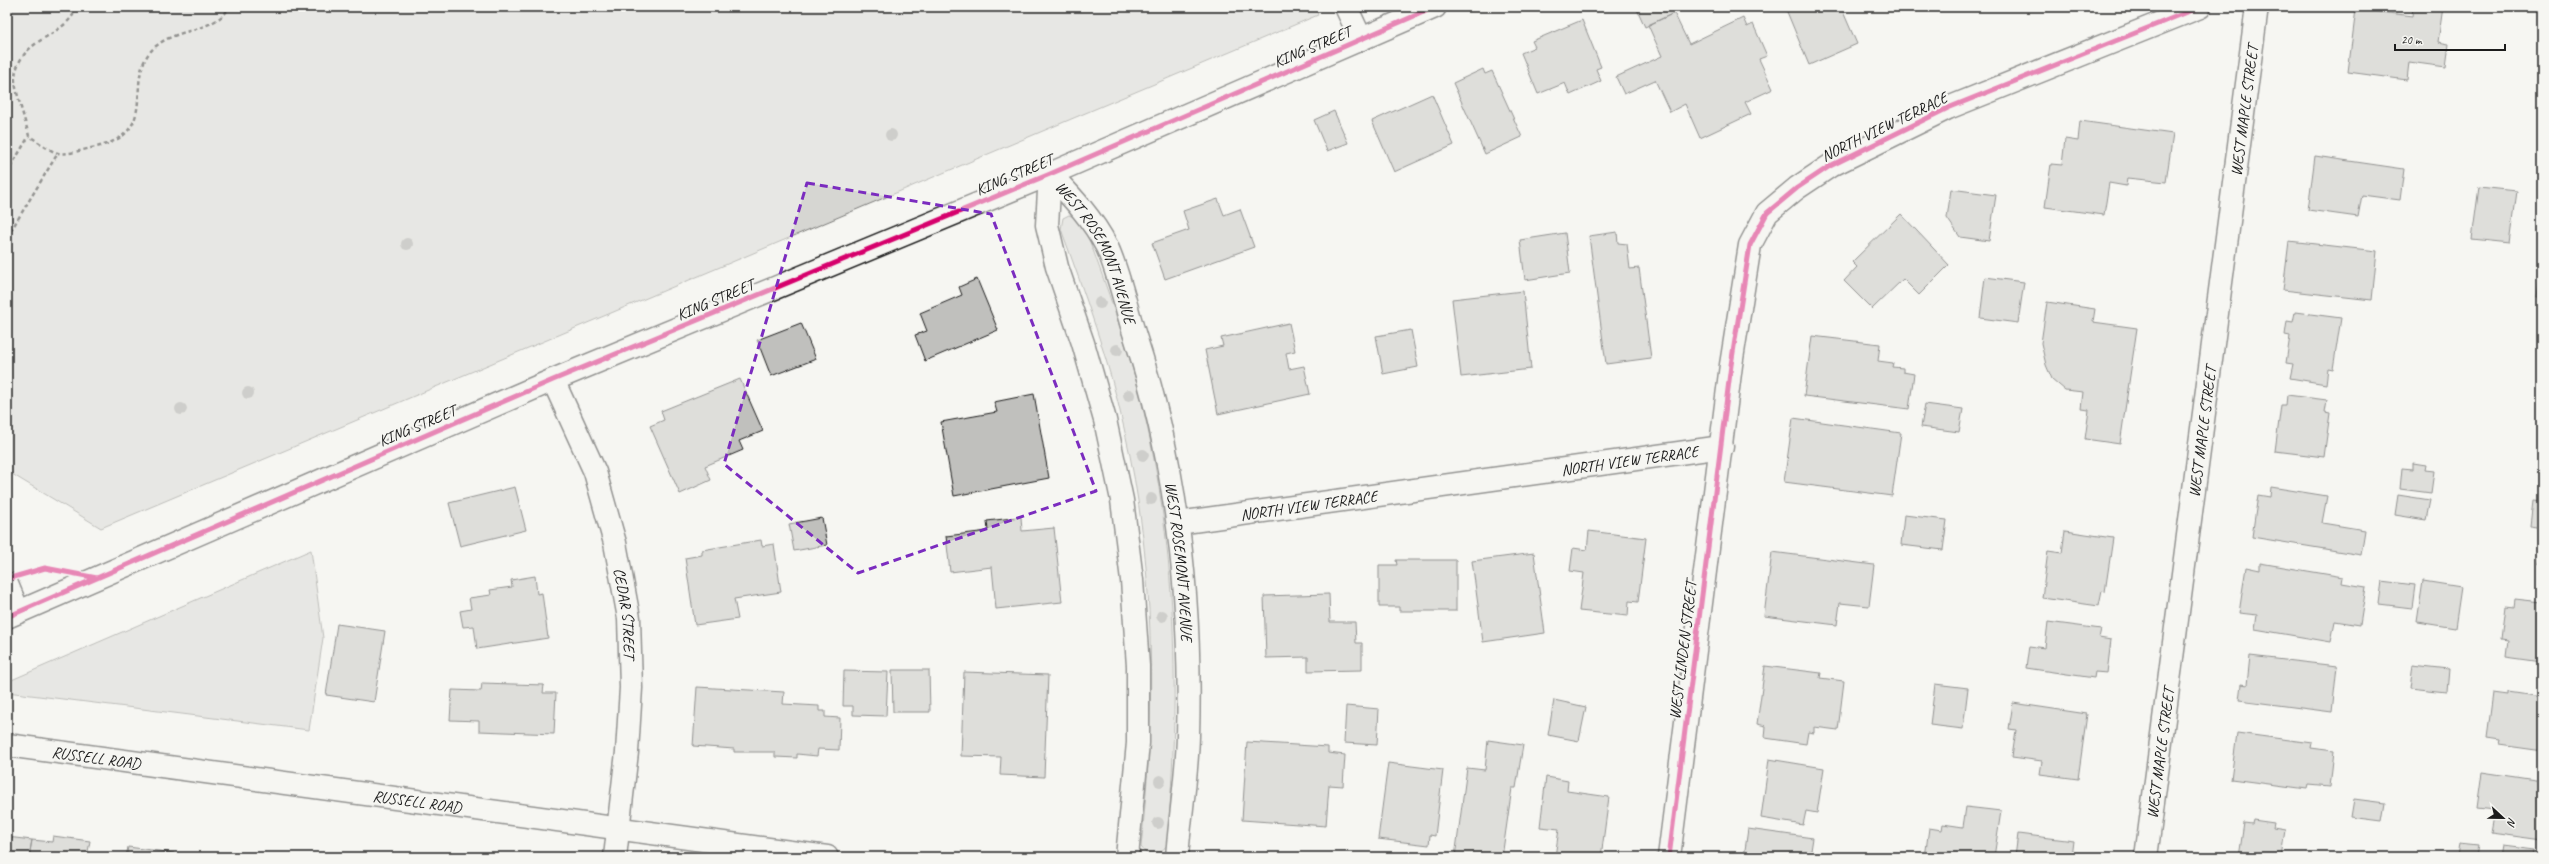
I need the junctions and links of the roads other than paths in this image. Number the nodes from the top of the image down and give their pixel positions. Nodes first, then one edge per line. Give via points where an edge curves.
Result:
1 (1346, 7) edge
2 (1435, 7) edge
3 (2200, 7) edge
4 (2257, 7) edge
5 (1360, 39) junction
6 (1050, 174) junction
7 (553, 380) junction
8 (1722, 447) junction
9 (1178, 523) junction
10 (7, 583) edge
11 (13, 615) edge
12 (7, 745) edge
13 (618, 830) junction
14 (615, 857) edge
15 (827, 857) edge
16 (1126, 857) edge
17 (1176, 857) edge
18 (1669, 857) edge
19 (2146, 857) edge

1 - 5 street
2 - 5 street, KING STREET
3 - 8 street, NORTH VIEW TERRACE via 1948,108 1830,166 1797,188 1767,213 1750,244 1731,365
4 - 19 street, WEST MAPLE STREET
5 - 6 street, KING STREET
6 - 7 street, KING STREET
6 - 9 street, WEST ROSEMONT AVENUE via 1083,208 1107,248 1145,366 1166,454
6 - 16 street, WEST ROSEMONT AVENUE via 1047,225 1057,267 1083,343 1105,420 1122,500 1132,580 1138,666 1138,743
7 - 11 street, KING STREET
7 - 13 street, CEDAR STREET via 595,472 615,543 630,618 631,688 628,752
8 - 9 street, NORTH VIEW TERRACE
8 - 18 street, WEST LINDEN STREET
9 - 17 street, WEST ROSEMONT AVENUE via 1188,638 1188,730
10 - 11 lane
12 - 13 street, RUSSELL ROAD
13 - 14 street, CEDAR STREET
13 - 15 street, RUSSELL ROAD

